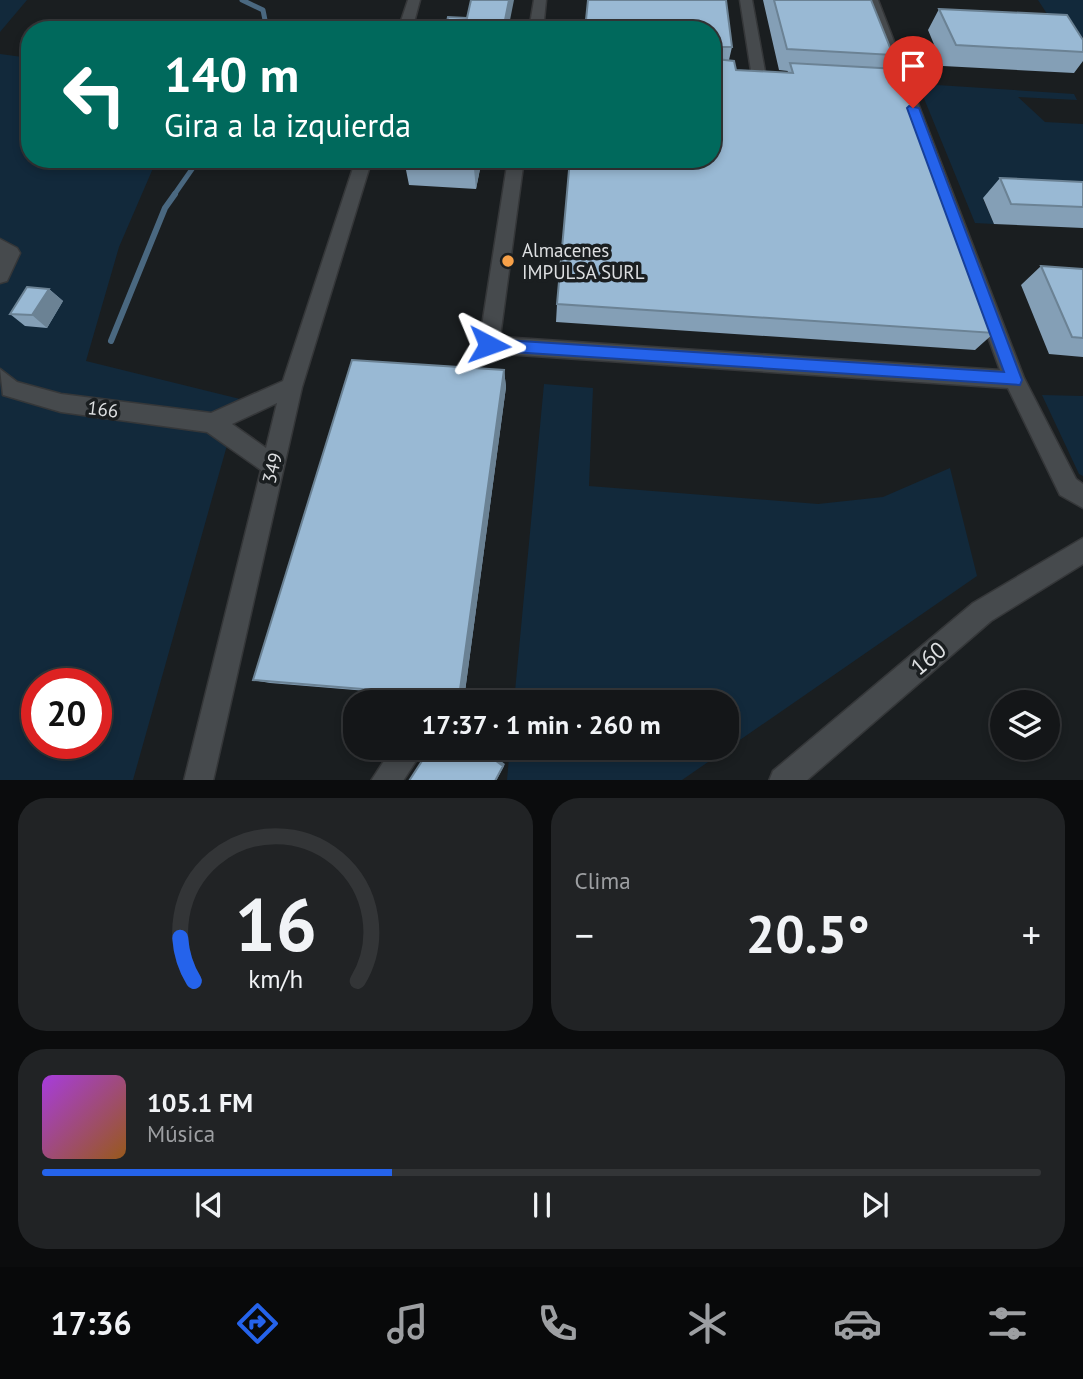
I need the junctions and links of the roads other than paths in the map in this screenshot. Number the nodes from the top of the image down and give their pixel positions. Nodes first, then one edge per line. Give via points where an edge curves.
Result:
1 (414, 0) edge
2 (540, 0) edge
3 (746, 0) edge
4 (872, 0) edge
5 (408, 21) edge
6 (537, 21) edge
7 (759, 77) edge
8 (361, 168) edge
9 (515, 168) edge
10 (6, 249) edge
11 (0, 276) edge
12 (1014, 380) junction
13 (3, 385) edge
14 (292, 387) junction
15 (212, 423) junction
16 (273, 466) junction
17 (1083, 497) edge
18 (1083, 550) edge
19 (401, 760) edge
20 (198, 780) edge
21 (385, 780) edge
22 (783, 780) edge

1 - 5 street
2 - 6 street
3 - 7 street
4 - 12 street via 897,84
8 - 14 street, 349
9 - 12 street via 489,345
10 - 11 street
12 - 17 street via 1068,487
13 - 15 street, 166 via 61,403
14 - 15 street
14 - 16 street, 349
15 - 16 street, 166
16 - 20 street, 349
18 - 22 street, 160 via 982,612
19 - 21 street

